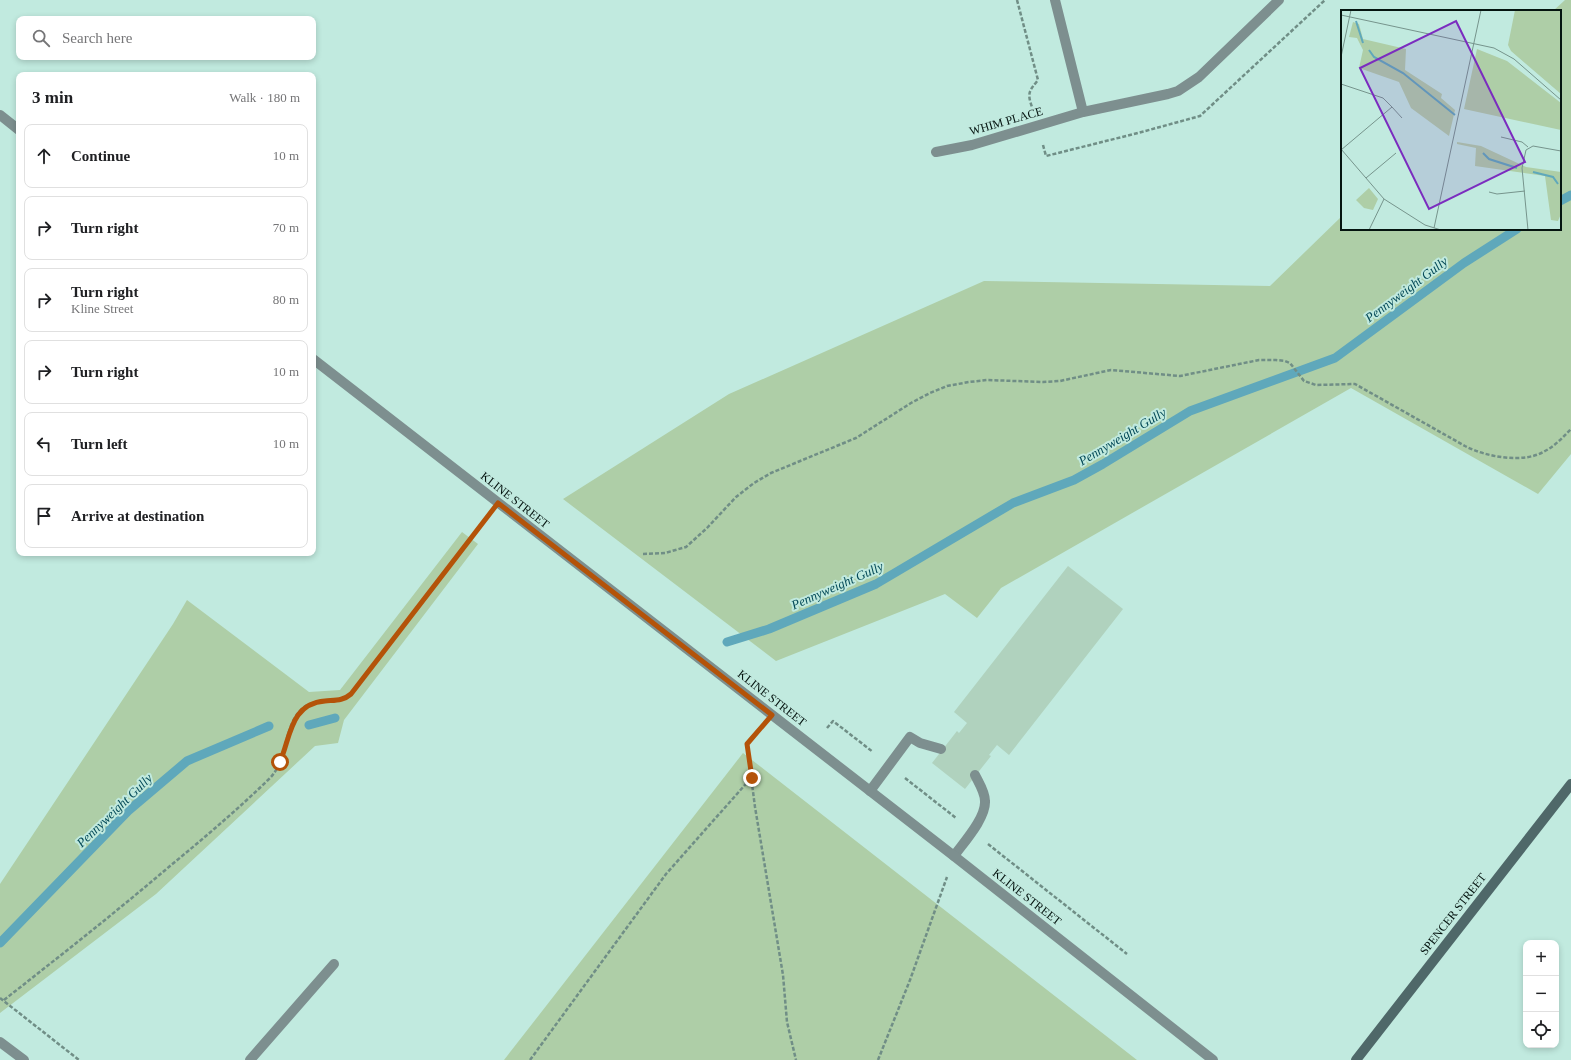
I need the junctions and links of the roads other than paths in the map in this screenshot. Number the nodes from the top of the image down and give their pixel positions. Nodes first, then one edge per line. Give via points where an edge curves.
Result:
1 (1055, 0) edge
2 (1279, 0) edge
3 (1083, 112) junction
4 (0, 115) edge
5 (16, 128) edge
6 (936, 152) dead end
7 (316, 361) edge
8 (941, 749) dead end
9 (975, 775) dead end
10 (1571, 784) edge
11 (870, 791) junction
12 (954, 856) junction
13 (334, 964) dead end
14 (0, 1042) edge
15 (24, 1060) edge
16 (250, 1060) edge
17 (1213, 1060) edge
18 (1356, 1060) edge

1 - 3 street
2 - 3 street, WHIM PLACE via 1199,77 1178,91
3 - 6 street, WHIM PLACE via 972,145
4 - 5 street
7 - 11 street, KLINE STREET
8 - 11 street via 910,737
9 - 12 street via 985,798 985,805 978,822
10 - 18 street, SPENCER STREET
11 - 12 street, KLINE STREET
12 - 17 street, KLINE STREET
13 - 16 street
14 - 15 street

